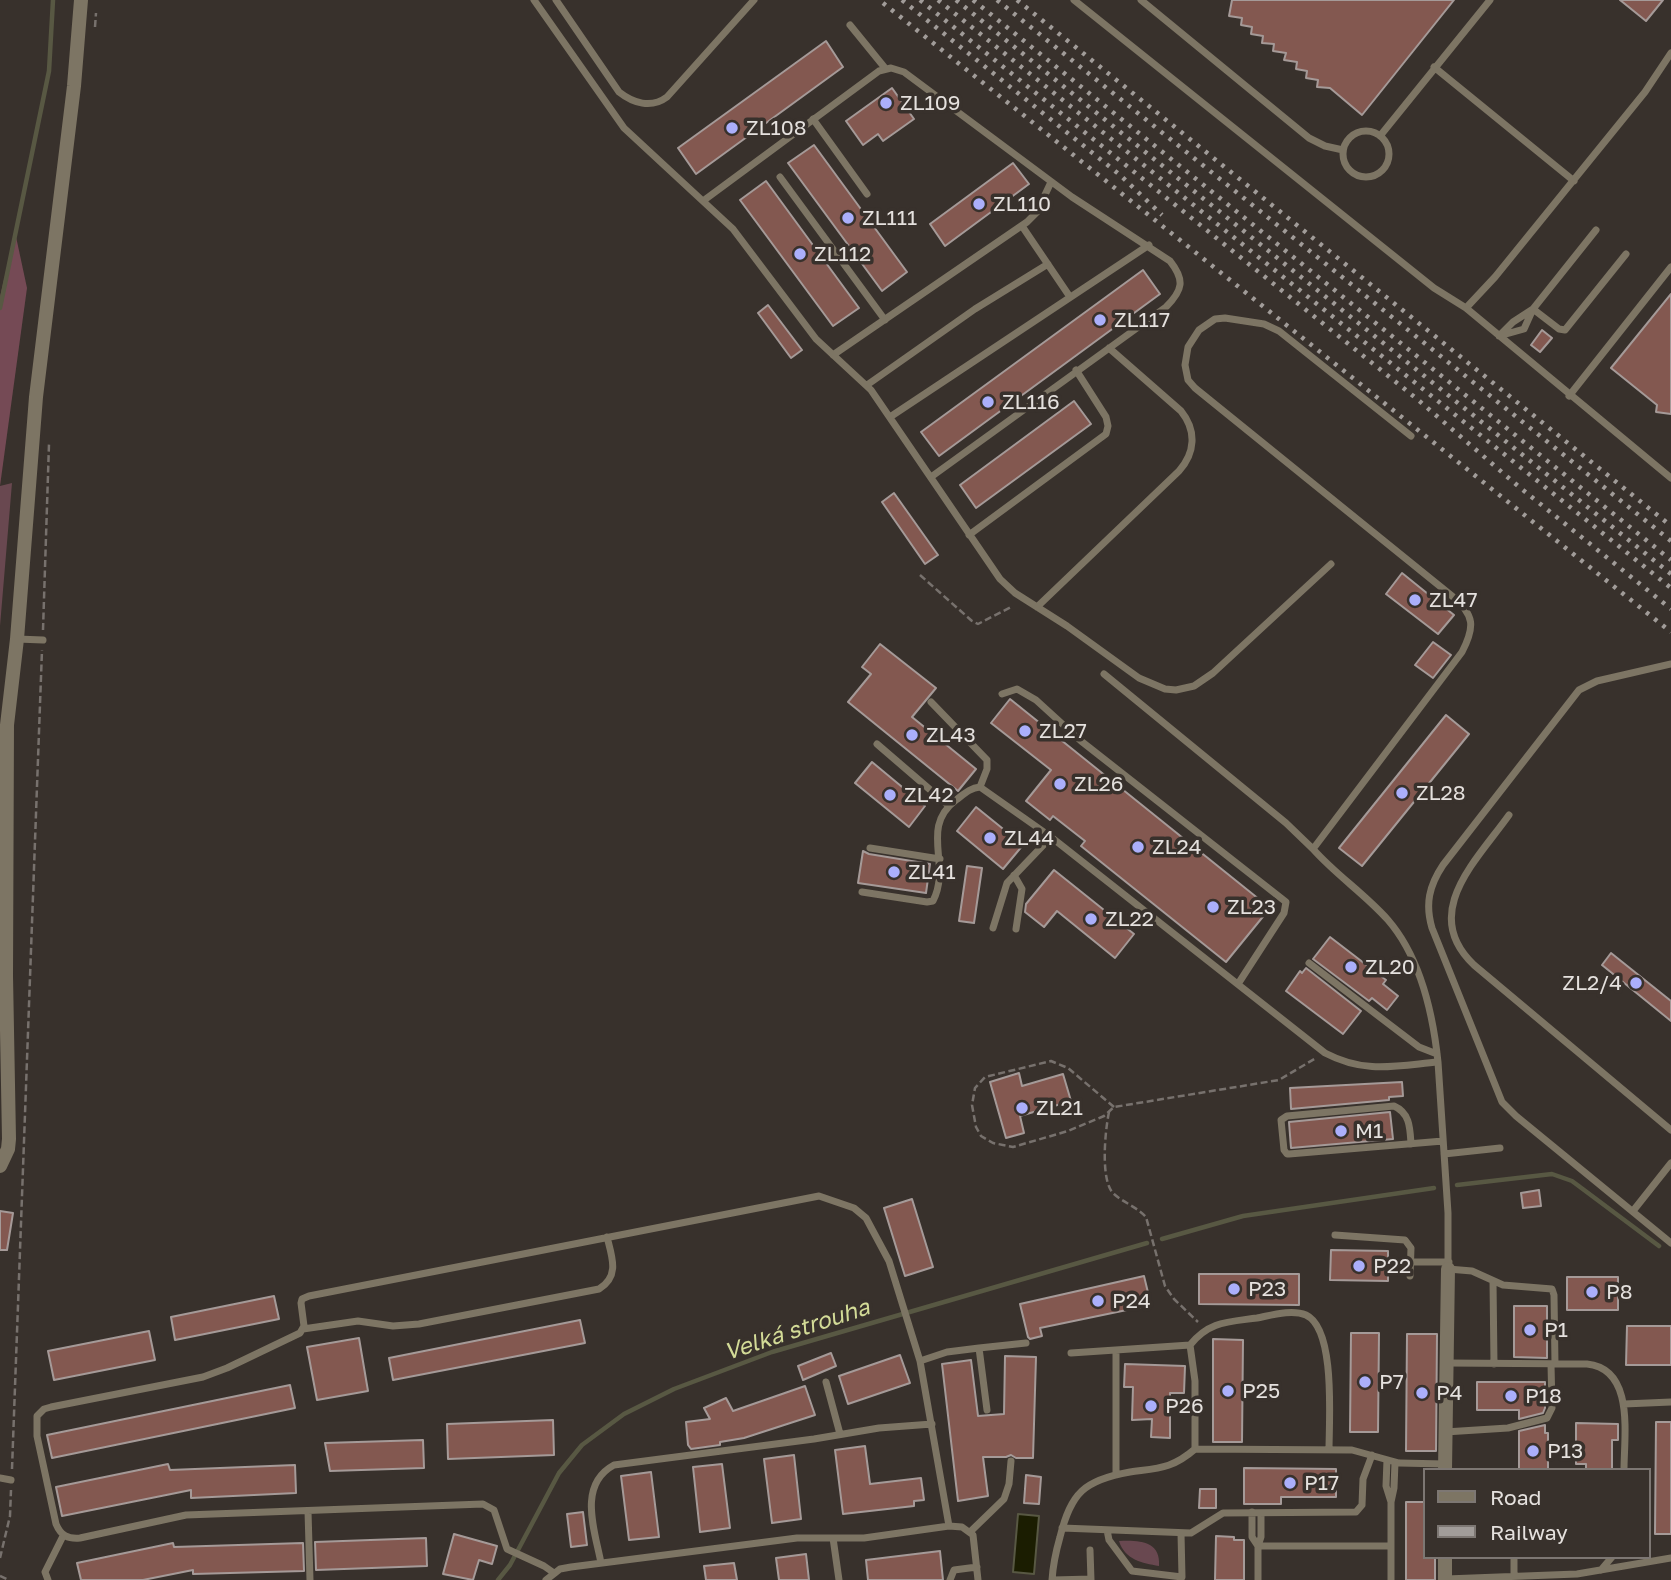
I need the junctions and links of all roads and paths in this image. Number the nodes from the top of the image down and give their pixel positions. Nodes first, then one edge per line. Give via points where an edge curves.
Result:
1 (81, 0) edge
2 (534, 0) edge
3 (556, 0) edge
4 (754, 0) edge
5 (1074, 0) edge
6 (1141, 0) edge
7 (1490, 0) edge
8 (96, 11) dead end
9 (850, 25) dead end
10 (94, 36) dead end
11 (1671, 53) edge
12 (1434, 67) junction
13 (885, 68) junction
14 (813, 119) junction
15 (1380, 136) junction
16 (1343, 150) junction
17 (780, 177) dead end
18 (1574, 181) junction
19 (1051, 182) junction
20 (867, 194) dead end
21 (703, 201) junction
22 (1022, 226) junction
23 (1596, 230) dead end
24 (1149, 245) junction
25 (1626, 254) dead end
26 (1048, 264) junction
27 (1671, 267) edge
28 (1070, 297) junction
29 (1466, 309) junction
30 (1533, 309) junction
31 (885, 320) junction
32 (1499, 336) junction
33 (1109, 348) junction
34 (834, 355) junction
35 (1076, 370) junction
36 (867, 385) junction
37 (1569, 396) junction
38 (890, 417) junction
39 (1411, 436) dead end
40 (49, 441) dead end
41 (930, 477) junction
42 (1671, 478) edge
43 (969, 536) junction
44 (1331, 564) dead end
45 (920, 575) dead end
46 (1025, 599) junction
47 (1038, 607) junction
48 (17, 639) junction
49 (43, 640) junction
50 (1671, 664) edge
51 (1104, 674) dead end
52 (1002, 694) dead end
53 (931, 702) dead end
54 (877, 744) dead end
55 (980, 788) junction
56 (949, 806) junction
57 (1510, 815) dead end
58 (1051, 837) junction
59 (870, 848) dead end
60 (1313, 849) junction
61 (940, 859) junction
62 (1014, 874) junction
63 (862, 892) dead end
64 (993, 928) dead end
65 (1016, 929) dead end
66 (1309, 963) dead end
67 (1238, 984) junction
68 (1325, 1053) junction
69 (1438, 1058) junction
70 (1114, 1107) junction
71 (1109, 1112) junction
72 (1671, 1130) edge
73 (1443, 1141) junction
74 (1411, 1144) junction
75 (1500, 1148) dead end
76 (1444, 1154) junction
77 (1671, 1163) edge
78 (0, 1166) edge
79 (1633, 1211) junction
80 (1335, 1235) dead end
81 (607, 1237) junction
82 (1671, 1242) edge
83 (1411, 1262) junction
84 (1448, 1266) junction
85 (1410, 1276) dead end
86 (1493, 1281) junction
87 (303, 1329) junction
88 (1205, 1329) junction
89 (1026, 1343) dead end
90 (1189, 1345) junction
91 (979, 1348) junction
92 (1116, 1350) junction
93 (1072, 1353) dead end
94 (920, 1361) junction
95 (1447, 1363) junction
96 (1494, 1364) junction
97 (1553, 1364) junction
98 (826, 1382) dead end
99 (1671, 1402) edge
100 (1625, 1404) junction
101 (987, 1410) dead end
102 (932, 1424) junction
103 (1445, 1432) junction
104 (840, 1434) junction
105 (1195, 1449) junction
106 (1329, 1450) junction
107 (1372, 1455) junction
108 (1387, 1460) junction
109 (1011, 1461) dead end
110 (1395, 1462) junction
111 (1445, 1467) edge
112 (1624, 1468) edge
113 (1116, 1475) junction
114 (0, 1478) edge
115 (11, 1480) junction
116 (1391, 1502) junction
117 (308, 1511) junction
118 (1252, 1512) junction
119 (1261, 1513) junction
120 (949, 1526) junction
121 (1062, 1528) junction
122 (1107, 1530) junction
123 (970, 1532) junction
124 (1181, 1533) junction
125 (63, 1536) junction
126 (834, 1538) junction
127 (1258, 1546) junction
128 (1391, 1546) junction
129 (1090, 1550) dead end
130 (1671, 1558) edge
131 (0, 1559) edge
132 (1445, 1559) edge
133 (1514, 1559) edge
134 (1611, 1559) edge
135 (601, 1563) junction
136 (977, 1567) junction
137 (1598, 1572) junction
138 (554, 1573) junction
139 (0, 1576) edge
140 (1514, 1577) junction
141 (1182, 1578) edge
142 (1091, 1579) edge
143 (9, 1580) edge
144 (48, 1580) edge
145 (310, 1580) edge
146 (546, 1580) edge
147 (839, 1580) edge
148 (950, 1580) edge
149 (978, 1580) edge
150 (1052, 1580) edge
151 (1258, 1580) edge
152 (1391, 1580) edge
153 (1445, 1580) edge

1 - 48 street via 36,397
2 - 21 lane via 614,116
3 - 4 lane via 612,85 645,103 667,97
5 - 29 lane
6 - 16 lane via 1310,138
7 - 12 lane
8 - 10 path
9 - 13 lane
11 - 18 lane
12 - 15 lane
12 - 18 lane
13 - 14 lane
13 - 19 lane via 904,72
14 - 20 lane
14 - 21 lane
15 - 16 lane via 1360,132
15 - 16 lane via 1387,144 1388,158 1377,174 1367,177 1353,172
17 - 31 lane
18 - 29 lane
19 - 22 lane via 1037,212
19 - 24 lane
21 - 34 lane via 739,236 816,339
22 - 26 lane
22 - 31 lane
23 - 30 lane
24 - 28 lane
24 - 33 lane via 1178,271 1179,290 1166,307
25 - 30 lane via 1565,330
26 - 28 lane
26 - 36 lane
27 - 37 lane
28 - 38 lane
29 - 32 lane
30 - 32 lane
31 - 34 lane
32 - 37 lane
33 - 35 lane
33 - 47 lane via 1189,421 1191,451 1179,471
34 - 36 lane
35 - 41 lane
35 - 43 lane via 1106,417 1106,434
36 - 38 lane
37 - 42 lane
38 - 41 lane
39 - 60 lane via 1272,327 1215,319 1199,330 1188,347 1185,372 1195,388 1452,596 1472,623 1462,652
40 - 49 path
41 - 43 lane
43 - 46 lane via 1000,579
44 - 47 lane via 1213,673 1185,689 1165,689 1139,678
45 - 46 path via 978,624
46 - 47 lane
48 - 49 lane
48 - 78 street via 7,725 9,1139
49 - 115 path
50 - 79 lane via 1597,681 1579,690 1437,874 1427,902 1432,928 1502,1102
51 - 60 lane
52 - 67 lane via 1017,689 1036,699 1081,741 1286,902 1284,913
53 - 55 lane via 986,760
54 - 56 lane
55 - 56 lane via 971,789
55 - 58 lane
56 - 61 lane via 937,826
57 - 72 lane via 1453,898 1450,918 1455,942 1474,965
58 - 62 lane
58 - 67 lane
59 - 61 lane
60 - 69 lane via 1379,911 1407,948 1424,994
61 - 63 lane via 931,902
62 - 64 lane via 1004,888
62 - 65 lane via 1023,889
66 - 69 lane
67 - 68 lane
68 - 69 lane via 1361,1067
68 - 70 path via 1279,1080
69 - 73 lane
70 - 71 path
70 - 71 path via 1068,1068 1051,1061 985,1077 975,1088 972,1105 981,1136 1013,1147 1068,1131
71 - 88 path via 1107,1185 1146,1217 1165,1286
73 - 74 lane
73 - 76 lane
74 - 74 lane via 1287,1154 1281,1120 1394,1106 1408,1120
75 - 76 lane
76 - 84 lane
77 - 79 lane
79 - 82 lane
80 - 83 lane via 1402,1238 1410,1245
81 - 87 lane via 309,1296 301,1303
81 - 87 lane via 613,1273 599,1289 419,1324 358,1321
81 - 94 lane via 823,1196 854,1208 882,1247
83 - 84 lane
83 - 85 lane
84 - 86 lane
84 - 95 street
86 - 96 lane
86 - 97 lane via 1552,1289
87 - 125 lane via 210,1375 39,1412 37,1436
88 - 90 lane
88 - 106 lane via 1289,1313 1304,1314 1314,1322 1328,1360
89 - 91 lane
90 - 92 lane
90 - 105 lane via 1195,1387
91 - 94 lane
91 - 101 lane
92 - 93 lane
92 - 113 lane
94 - 102 lane
95 - 96 lane
95 - 103 street
96 - 97 lane
97 - 100 lane via 1600,1367 1620,1388
97 - 103 lane via 1548,1418 1508,1427
98 - 104 lane
99 - 100 lane
100 - 112 lane
102 - 104 lane
102 - 120 lane
103 - 111 street
104 - 135 lane via 614,1465 602,1475 591,1502
105 - 106 lane
105 - 113 lane via 1174,1465
106 - 107 lane
107 - 108 lane
107 - 119 lane via 1359,1511
108 - 110 lane
108 - 116 lane
109 - 123 lane via 1004,1499
110 - 111 lane
110 - 116 lane
113 - 121 lane via 1100,1479 1078,1494
114 - 115 lane
115 - 131 path via 10,1516
116 - 128 lane
117 - 125 lane via 186,1515 80,1538
117 - 138 lane via 487,1505 494,1510 510,1552
117 - 145 lane
118 - 119 lane
118 - 124 lane via 1223,1513 1196,1532
118 - 127 lane via 1252,1537
119 - 127 lane
120 - 123 lane
120 - 126 lane
121 - 122 lane
121 - 150 lane
122 - 124 lane
122 - 141 lane via 1132,1571
123 - 136 lane
124 - 141 lane
125 - 144 lane via 45,1572
126 - 135 lane via 797,1538
126 - 147 lane
127 - 128 lane
127 - 151 lane
128 - 152 lane
129 - 142 lane
130 - 137 lane
132 - 153 street
133 - 140 lane
134 - 137 lane
135 - 138 lane
136 - 148 lane via 954,1570
136 - 149 lane
137 - 140 lane
138 - 146 lane
139 - 143 path
140 - 153 lane
142 - 150 lane

